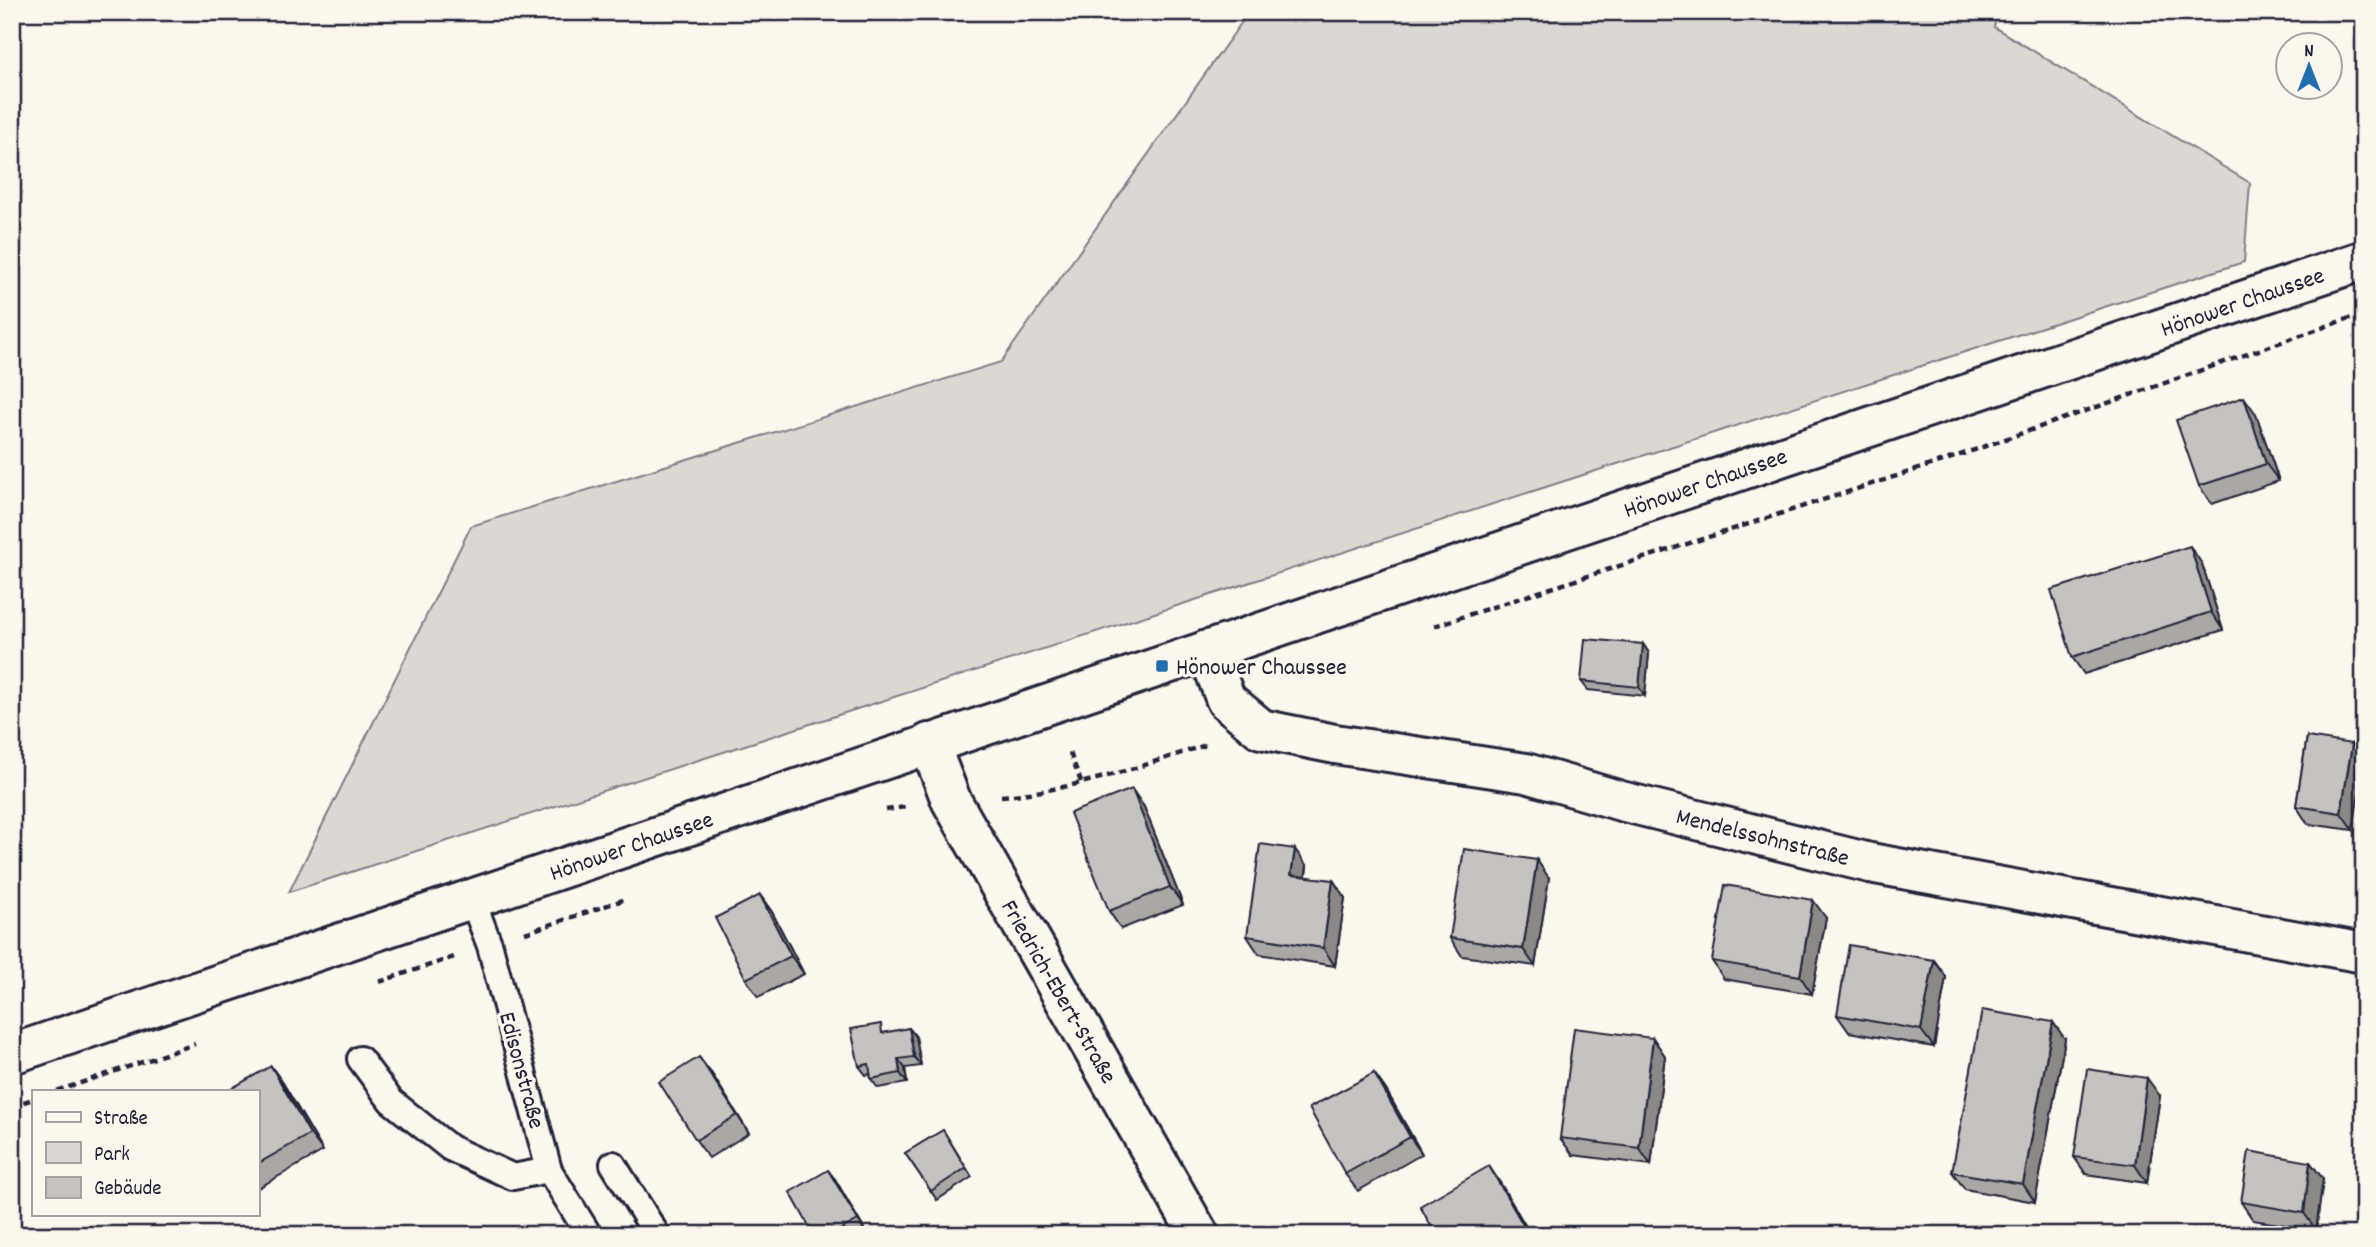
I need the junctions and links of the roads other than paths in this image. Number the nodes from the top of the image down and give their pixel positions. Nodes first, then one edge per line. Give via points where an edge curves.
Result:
1 (2364, 260) edge
2 (1207, 650) junction
3 (929, 743) junction
4 (472, 899) junction
5 (2364, 953) edge
6 (12, 1054) edge
7 (360, 1059) dead end
8 (613, 1164) dead end
9 (549, 1170) junction
10 (589, 1235) edge
11 (657, 1235) edge
12 (1199, 1235) edge

1 - 2 street, Hönower Chaussee
2 - 3 street, Hönower Chaussee
2 - 5 street, Mendelssohnstraße via 1226,700 1261,729 1526,774 1870,863
3 - 4 street, Hönower Chaussee
3 - 12 street, Friedrich-Ebert-Straße via 951,800
4 - 6 street, Hönower Chaussee
4 - 9 lane, Edisonstraße via 490,946
7 - 9 lane via 391,1101 450,1148 513,1177
8 - 11 lane
9 - 10 lane, Edisonstraße

